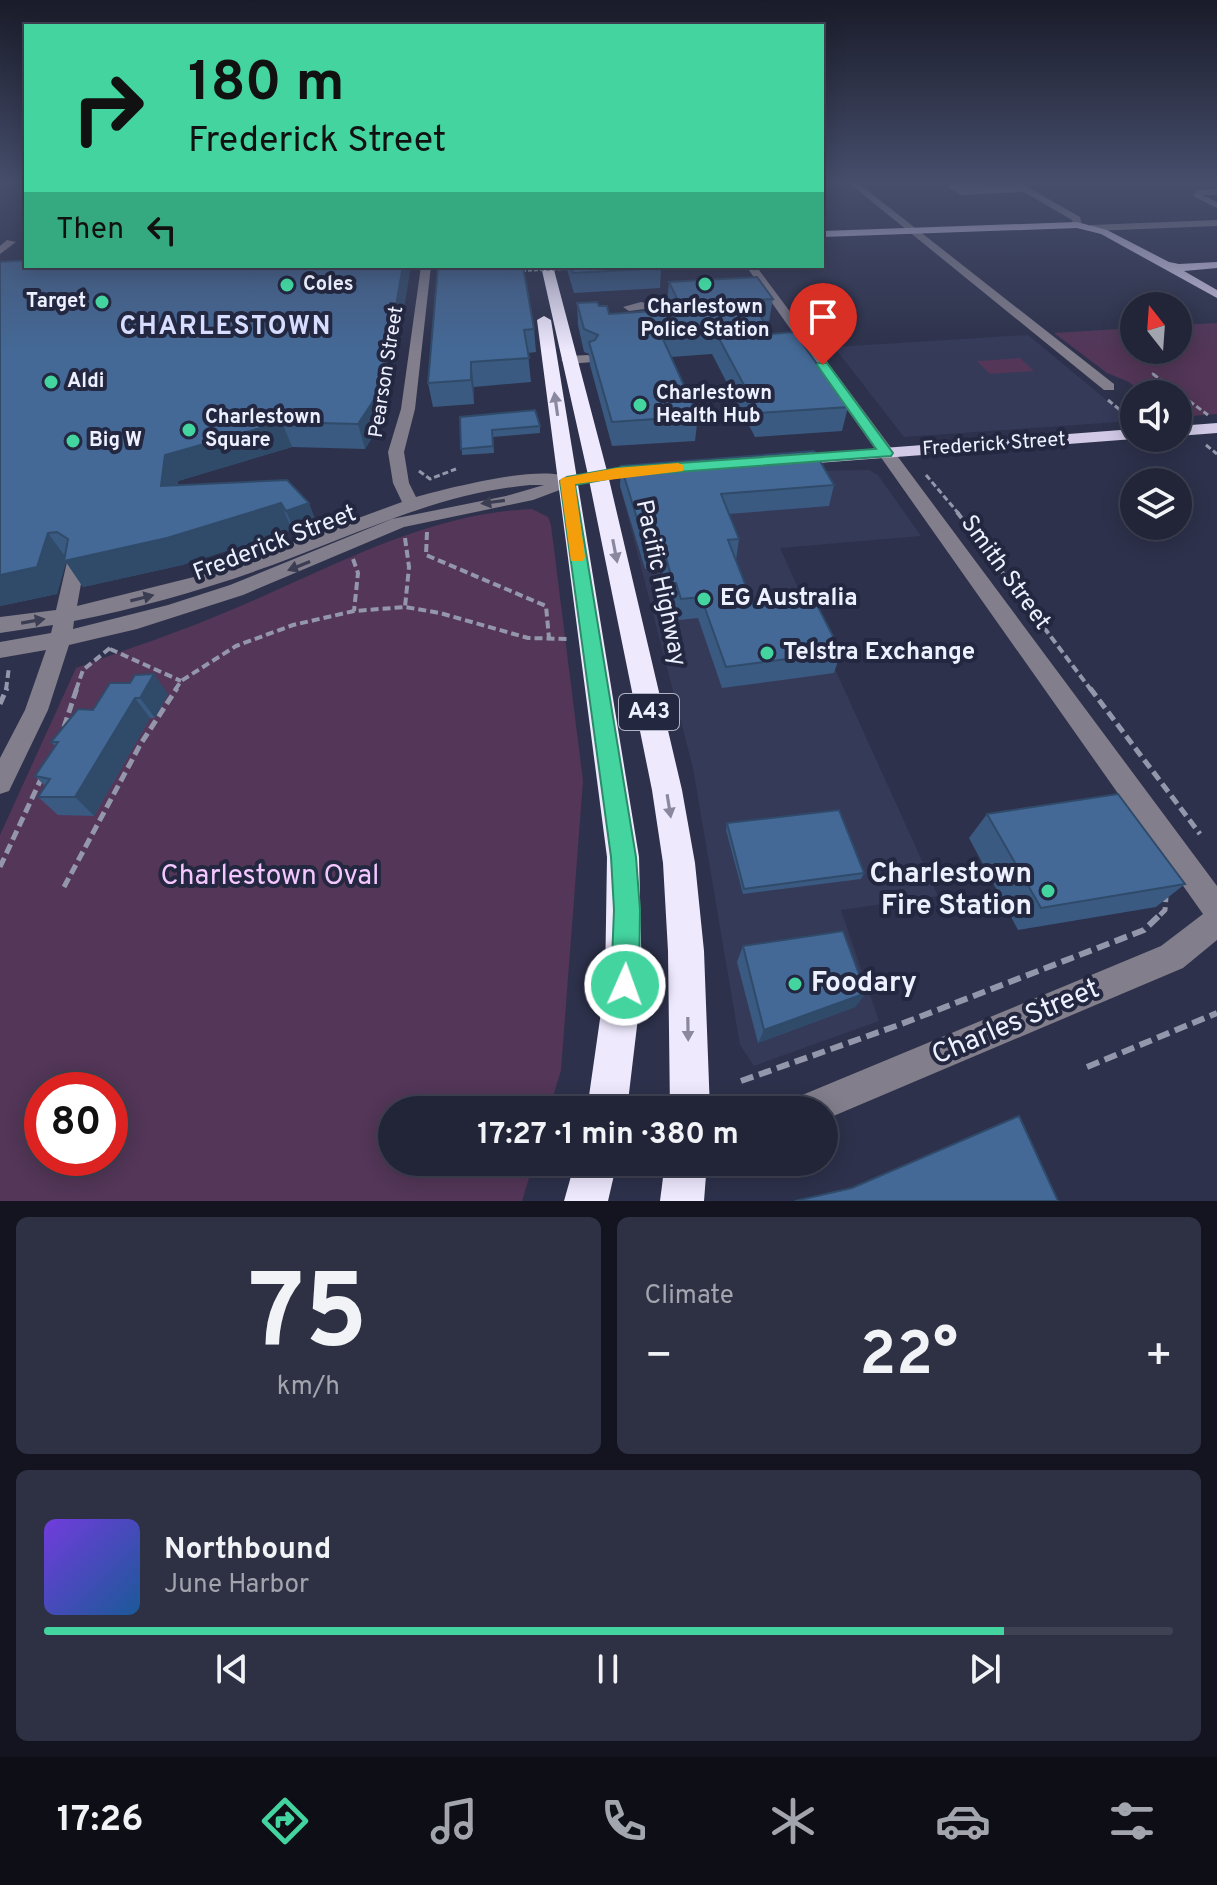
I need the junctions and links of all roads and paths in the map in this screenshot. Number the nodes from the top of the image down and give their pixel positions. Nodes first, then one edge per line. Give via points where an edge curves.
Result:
1 (924, 239) edge
2 (1114, 239) edge
3 (11, 242) dead end
4 (0, 251) edge
5 (1217, 265) edge
6 (426, 268) edge
7 (547, 268) edge
8 (752, 268) edge
9 (527, 269) edge
10 (567, 269) dead end
11 (1178, 269) junction
12 (1217, 295) edge
13 (588, 359) edge
14 (568, 360) junction
15 (1152, 373) dead end
16 (1109, 387) dead end
17 (1213, 427) edge
18 (1192, 429) edge
19 (1120, 435) edge
20 (886, 453) junction
21 (770, 461) edge
22 (919, 466) dead end
23 (456, 469) dead end
24 (668, 469) edge
25 (419, 471) dead end
26 (598, 475) junction
27 (567, 481) junction
28 (411, 504) junction
29 (428, 525) dead end
30 (400, 528) junction
31 (352, 557) dead end
32 (74, 567) edge
33 (405, 607) junction
34 (354, 611) junction
35 (66, 615) junction
36 (0, 625) edge
37 (61, 638) junction
38 (549, 638) junction
39 (569, 639) dead end
40 (0, 650) edge
41 (0, 663) edge
42 (181, 681) junction
43 (0, 704) edge
44 (60, 736) edge
45 (47, 765) edge
46 (0, 783) edge
47 (1200, 834) dead end
48 (0, 867) edge
49 (64, 887) dead end
50 (1173, 890) edge
51 (1217, 910) edge
52 (1217, 921) edge
53 (1217, 1013) edge
54 (1087, 1067) dead end
55 (741, 1081) dead end
56 (609, 1096) edge
57 (690, 1096) edge
58 (838, 1097) edge
59 (592, 1176) edge
60 (685, 1176) edge
61 (586, 1201) edge
62 (682, 1201) edge

1 - 16 street
2 - 11 main road via 1165,264 1161,266
3 - 4 street
5 - 11 main road
6 - 28 street, Pearson Street via 408,409 396,452 397,470
7 - 14 highway, Pacific Highway / A43
8 - 20 street, Smith Street
9 - 10 path, bridge
27 -> 9 highway, A43
11 - 12 main road
13 - 14 street
14 - 26 highway, Pacific Highway / A43
15 - 17 path
17 - 18 main road
19 - 20 main road, Frederick Street
20 - 21 main road, Frederick Street
20 - 51 street, Smith Street
22 - 47 path
23 - 25 path via 430,479
24 - 26 main road, Frederick Street
26 - 27 main road, Frederick Street
26 -> 57 highway, Pacific Highway / A43 via 679,863
27 - 28 street, Frederick Street via 537,478 489,484
27 -> 30 street, Frederick Street via 541,495 471,505
27 - 56 highway, A43 via 627,910 625,985
28 - 30 street
35 -> 28 street, Frederick Street via 187,588
29 - 38 path via 426,555 546,606
30 - 33 path via 409,567
30 -> 37 street, Frederick Street via 221,595
31 - 34 path via 358,573
32 - 35 street
33 - 34 path
33 - 38 path via 528,638
34 - 42 path via 236,646
36 -> 35 street, Frederick Street
35 - 37 street
37 - 40 street, Frederick Street
37 - 46 street via 36,710
38 - 39 path
41 - 43 path via 11,670
42 - 44 path via 108,649 83,670
42 - 49 path via 140,745
45 - 48 path
50 - 55 path via 1164,891 1165,910 1144,930
52 - 58 street, Charles Street via 1172,957
53 - 54 path
59 - 61 highway
60 - 62 highway

